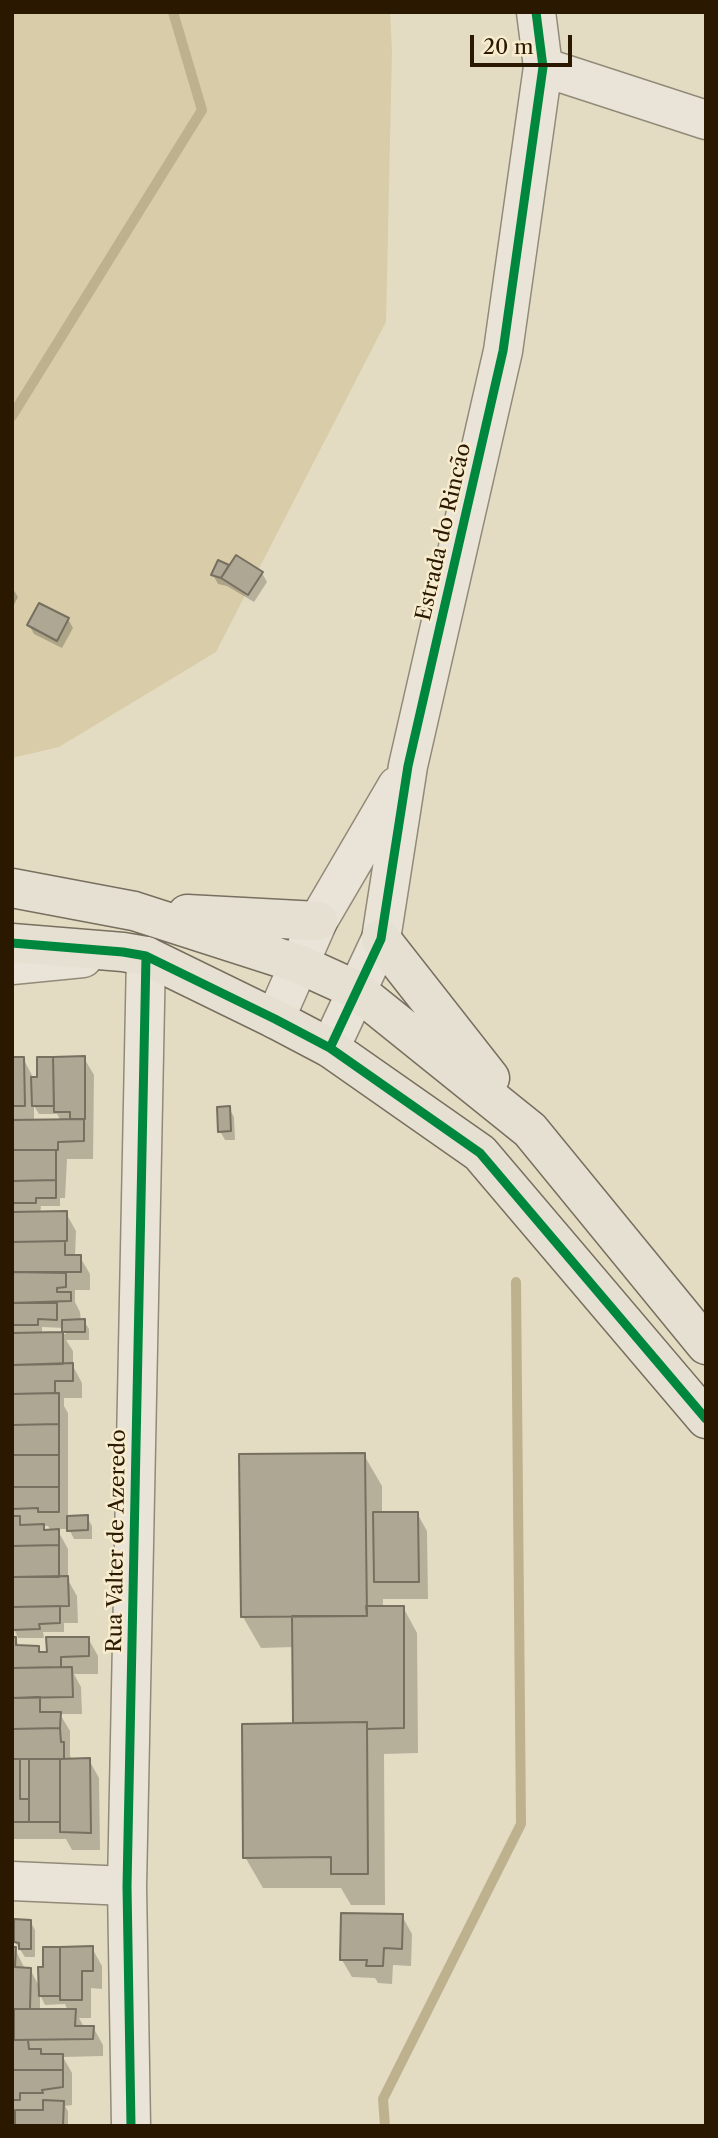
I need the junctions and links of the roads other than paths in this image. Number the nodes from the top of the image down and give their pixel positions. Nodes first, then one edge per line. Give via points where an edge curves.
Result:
1 (536, 12) edge
2 (543, 67) junction
3 (706, 120) edge
4 (408, 766) junction
5 (12, 888) edge
6 (134, 911) junction
7 (318, 921) junction
8 (381, 939) junction
9 (12, 943) edge
10 (135, 954) junction
11 (299, 964) junction
12 (12, 965) edge
13 (356, 990) junction
14 (275, 1019) junction
15 (330, 1048) junction
16 (530, 1130) junction
17 (706, 1345) edge
18 (706, 1419) edge
19 (12, 1881) edge
20 (127, 1885) junction
21 (131, 2126) edge

1 - 2 street, Estrada do Rincão
2 - 3 street
2 - 4 street, Estrada do Rincão via 503,351
4 - 7 street, Estrada do Rincão
4 - 8 street, Estrada do Rincão
5 - 6 main road
6 - 7 main road
6 - 11 main road
7 - 11 street, Estrada do Rincão
8 - 13 street, Estrada do Rincão
8 - 16 main road
9 - 10 main road
10 - 12 street
10 - 14 main road
10 - 20 street, Rua Valter de Azeredo
11 - 13 main road
11 - 14 street, Estrada do Rincão
13 - 15 street, Estrada do Rincão
13 - 16 main road
14 - 15 main road
15 - 18 main road via 480,1153
16 - 17 main road
19 - 20 street
20 - 21 street, Rua Valter de Azeredo

